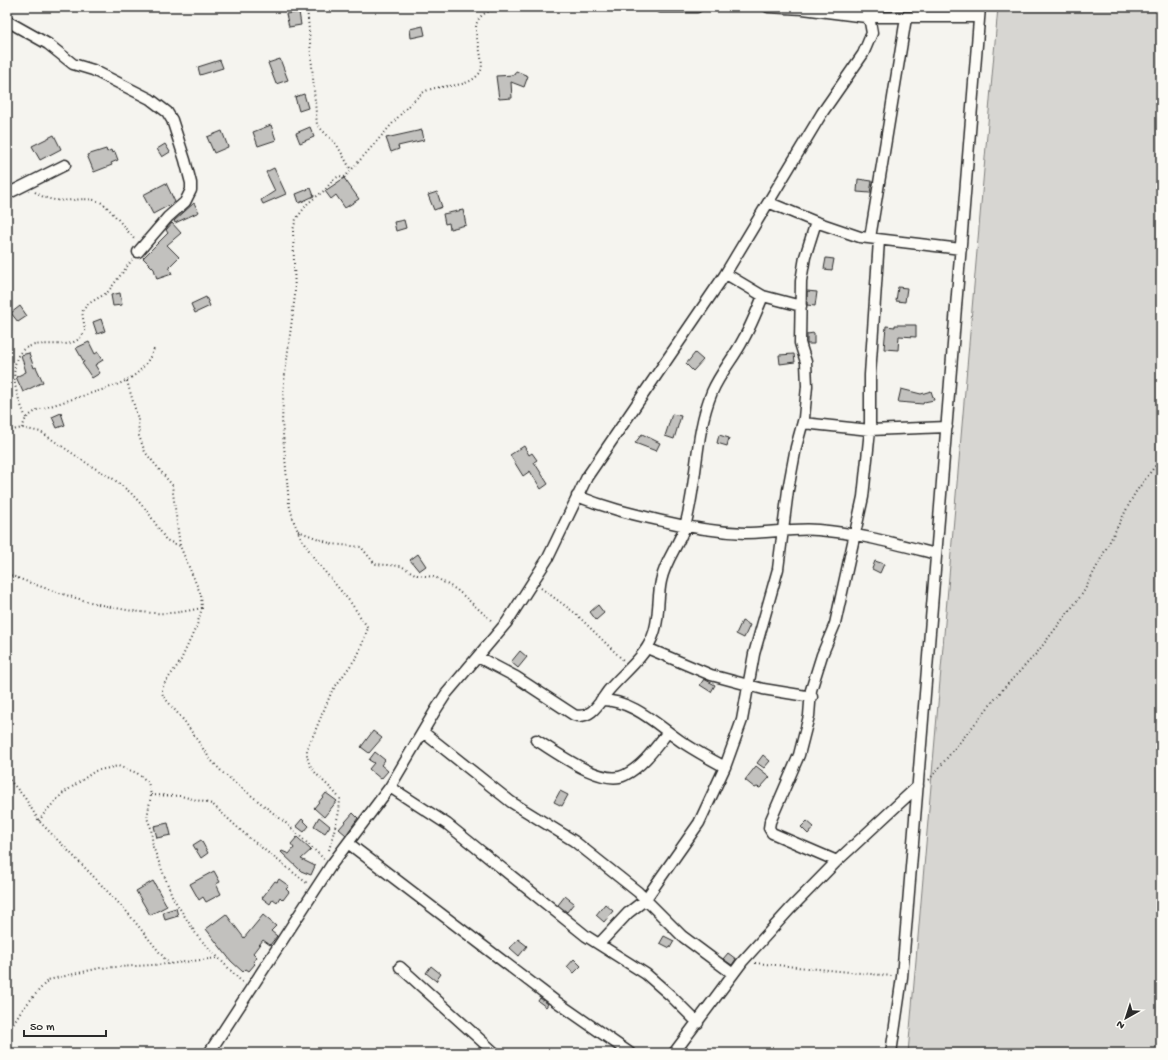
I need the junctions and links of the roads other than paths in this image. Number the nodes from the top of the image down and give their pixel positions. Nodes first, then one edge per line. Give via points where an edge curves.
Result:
1 (660, 7) edge
2 (697, 7) edge
3 (768, 7) edge
4 (980, 12) edge
5 (866, 17) junction
6 (906, 18) junction
7 (7, 21) edge
8 (65, 165) dead end
9 (7, 194) edge
10 (770, 203) junction
11 (816, 222) junction
12 (874, 239) junction
13 (961, 249) junction
14 (138, 252) road end
15 (726, 274) junction
16 (763, 296) junction
17 (801, 306) junction
18 (803, 423) junction
19 (947, 427) junction
20 (870, 430) junction
21 (577, 496) junction
22 (684, 526) junction
23 (783, 530) junction
24 (854, 534) junction
25 (936, 554) junction
26 (647, 648) junction
27 (478, 657) junction
28 (749, 685) junction
29 (812, 697) junction
30 (601, 700) junction
31 (422, 732) junction
32 (668, 732) junction
33 (536, 740) dead end
34 (725, 767) junction
35 (390, 787) junction
36 (918, 790) junction
37 (348, 843) junction
38 (837, 861) junction
39 (645, 900) junction
40 (599, 944) junction
41 (400, 967) dead end
42 (733, 974) junction
43 (698, 1023) junction
44 (208, 1053) edge
45 (495, 1053) edge
46 (630, 1053) edge
47 (674, 1053) edge
48 (892, 1053) edge

1 - 2 street
3 - 5 street
4 - 6 street
4 - 13 street
5 - 6 street
5 - 10 street via 872,33 863,54 822,113
6 - 12 street
7 - 14 street via 48,44 73,64 94,70 150,99 167,112 172,120 185,160 191,190 185,202
8 - 9 street
10 - 11 street
10 - 15 street
11 - 12 street via 860,237
11 - 17 street via 805,257 801,281
12 - 13 street
12 - 20 street
13 - 19 street
15 - 16 street
15 - 21 street via 598,459
16 - 17 street
16 - 22 street via 743,340 712,392 697,450
17 - 18 street via 800,343 806,362 807,386
18 - 20 street
18 - 23 street via 796,447
19 - 20 street
19 - 25 street
20 - 24 street via 863,497
21 - 22 street via 627,514
21 - 27 street via 556,545 533,583 503,627
22 - 23 street via 743,533
22 - 26 street via 664,569 658,593 653,637
23 - 24 street
23 - 28 street via 778,569 754,654
24 - 25 street
24 - 29 street via 835,624 815,676
25 - 36 street
26 - 28 street via 711,675
26 - 30 street
27 - 30 street via 516,677 574,715 586,716
27 - 31 street via 446,694
28 - 29 street
28 - 34 street via 742,720
29 - 38 street via 799,755 769,828 772,833
30 - 32 street via 617,701 633,707
31 - 35 street
31 - 39 street via 511,802 574,841
32 - 33 street via 635,768 624,776 615,778 601,776 585,769
32 - 34 street
34 - 39 street via 699,823
35 - 37 street
35 - 40 street via 447,824 565,920
36 - 38 street
36 - 48 street via 902,977
37 - 44 street via 328,862 315,890
37 - 46 street via 554,1000
38 - 42 street
39 - 40 street via 628,913
39 - 42 street via 682,936
40 - 43 street via 646,974
41 - 45 street
42 - 43 street
43 - 47 street

